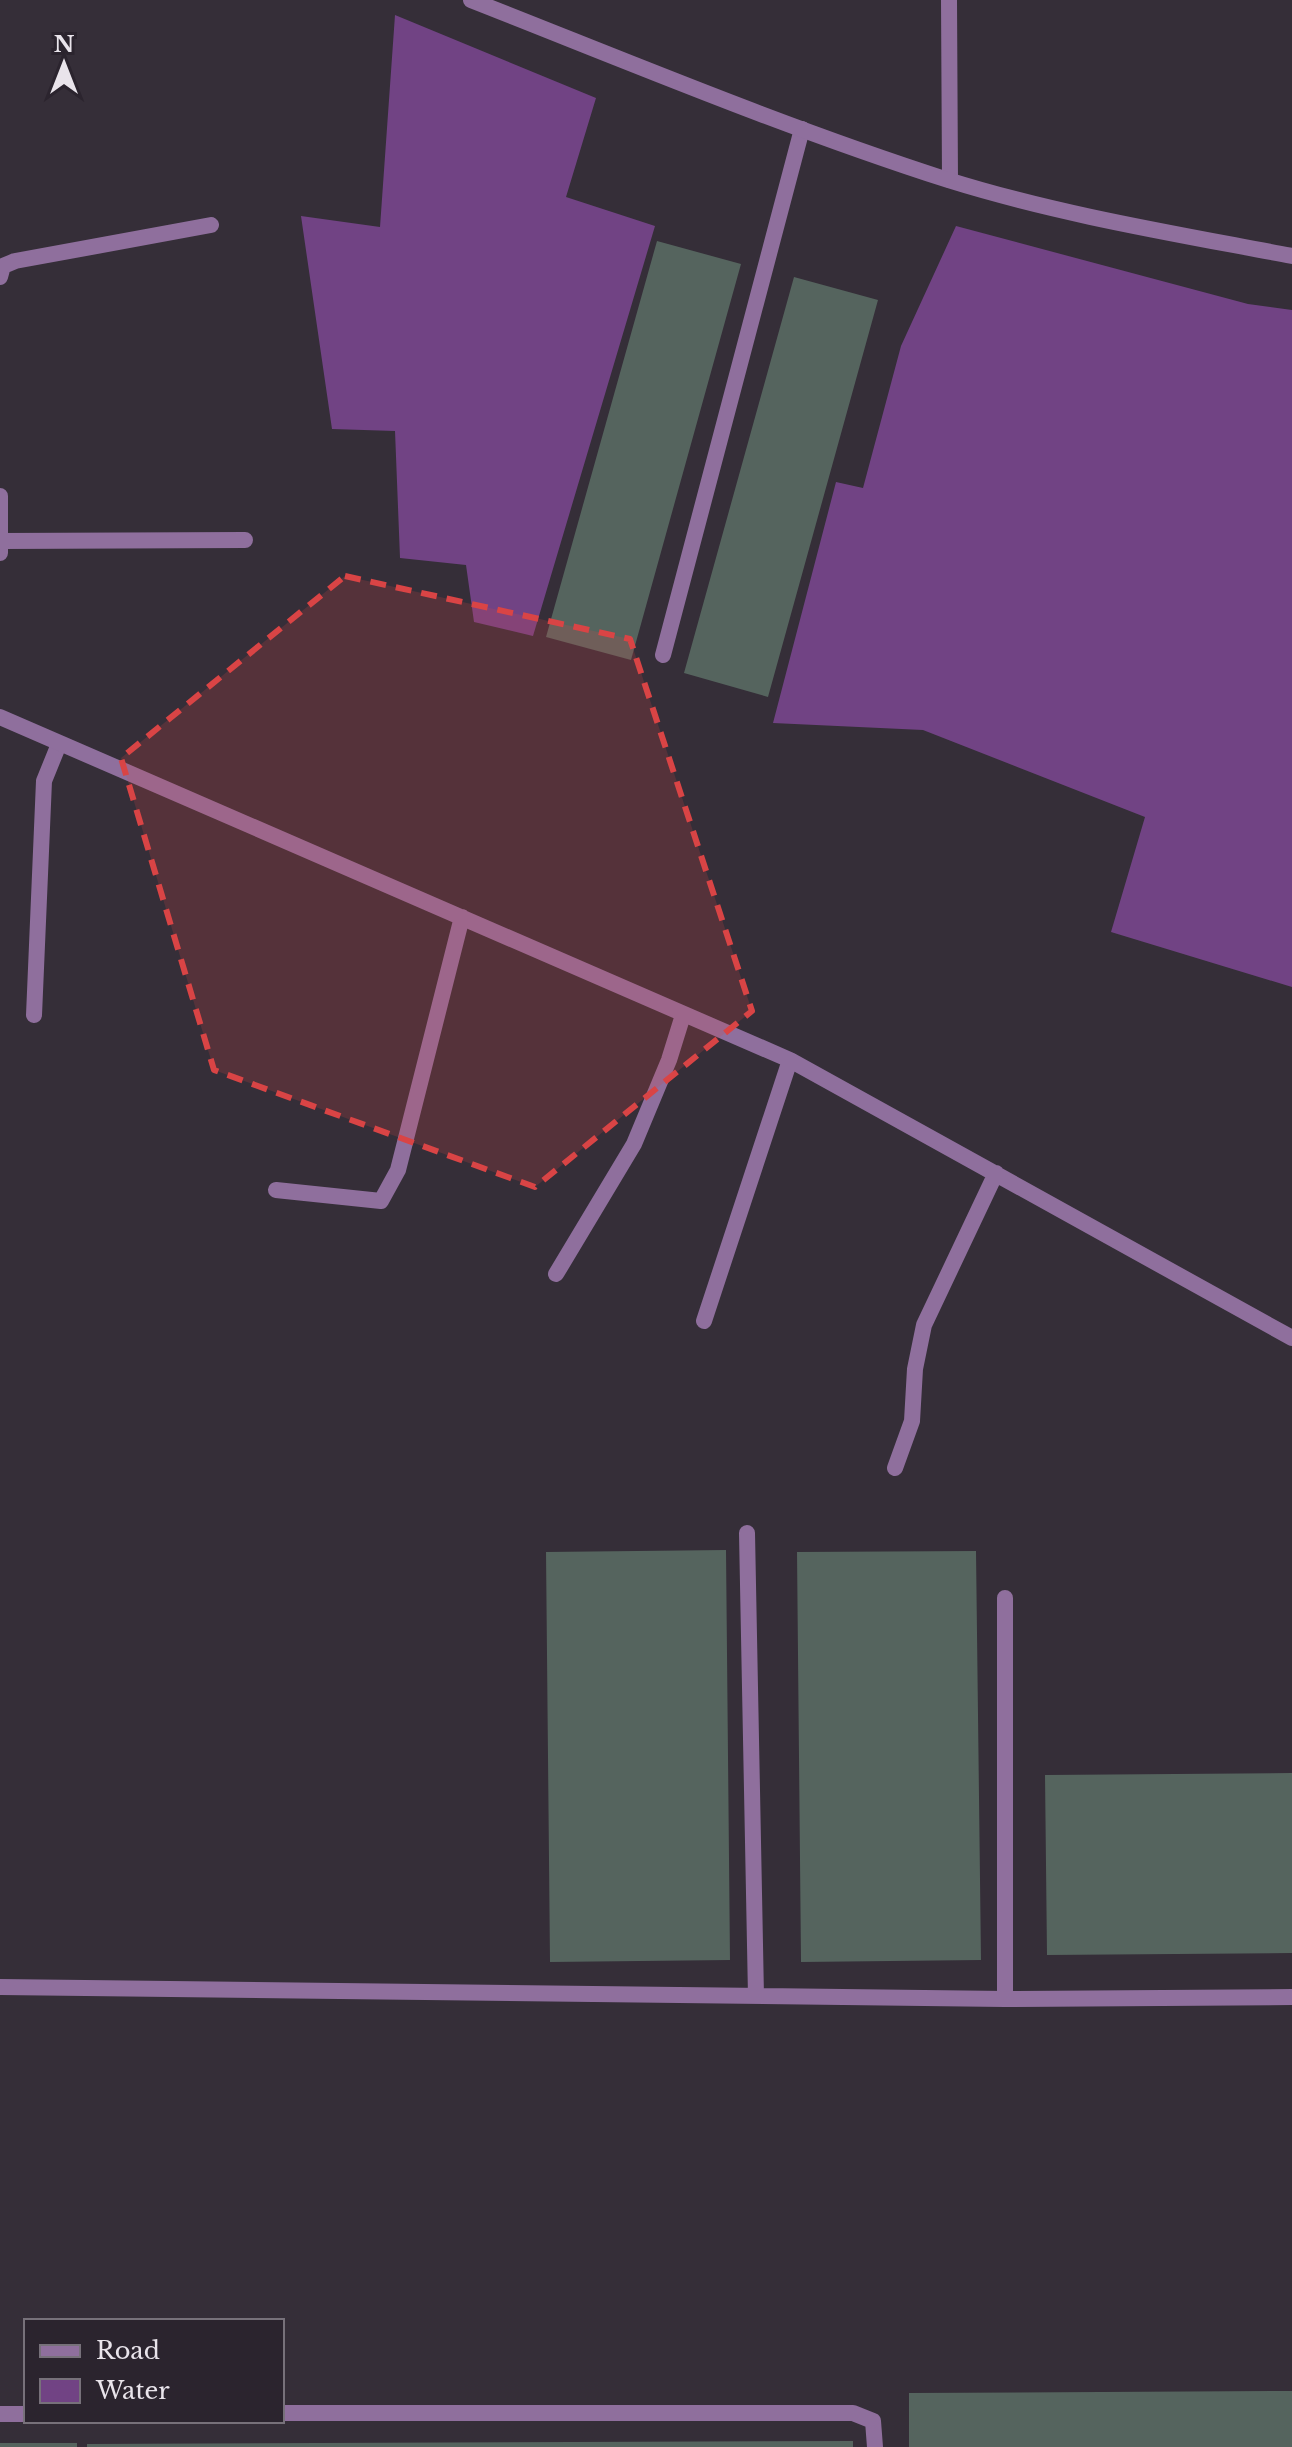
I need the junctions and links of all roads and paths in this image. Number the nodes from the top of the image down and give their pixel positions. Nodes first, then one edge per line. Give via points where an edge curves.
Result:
1 (471, 0) edge
2 (949, 0) edge
3 (802, 129) junction
4 (950, 180) junction
5 (211, 225) dead end
6 (1292, 256) edge
7 (0, 277) edge
8 (0, 496) edge
9 (245, 540) dead end
10 (1, 541) edge
11 (0, 553) edge
12 (663, 655) dead end
13 (0, 717) edge
14 (59, 744) junction
15 (462, 917) junction
16 (34, 1015) dead end
17 (683, 1015) junction
18 (790, 1060) junction
19 (996, 1173) junction
20 (276, 1190) dead end
21 (556, 1274) dead end
22 (704, 1321) dead end
23 (1292, 1338) edge
24 (895, 1468) dead end
25 (747, 1533) dead end
26 (1005, 1598) dead end
27 (0, 1987) edge
28 (756, 1996) junction
29 (1292, 1997) edge
30 (1005, 1999) junction
31 (284, 2413) edge
32 (0, 2414) edge
33 (24, 2414) edge
34 (875, 2447) edge

1 - 3 street
2 - 4 street
3 - 4 street
3 - 12 street
4 - 6 street via 1092,218
5 - 7 street via 15,261 3,266
8 - 10 street
9 - 10 street
10 - 11 street
13 - 14 street
14 - 15 street
14 - 16 street via 44,781
15 - 17 street
15 - 20 street via 398,1170 381,1201
17 - 18 street
17 - 21 street via 634,1144
18 - 19 street
18 - 22 street
19 - 23 street
19 - 24 street via 924,1325 912,1421
25 - 28 street
26 - 30 street
27 - 28 street
28 - 30 street
29 - 30 street
31 - 34 street via 853,2413 873,2421
32 - 33 street

